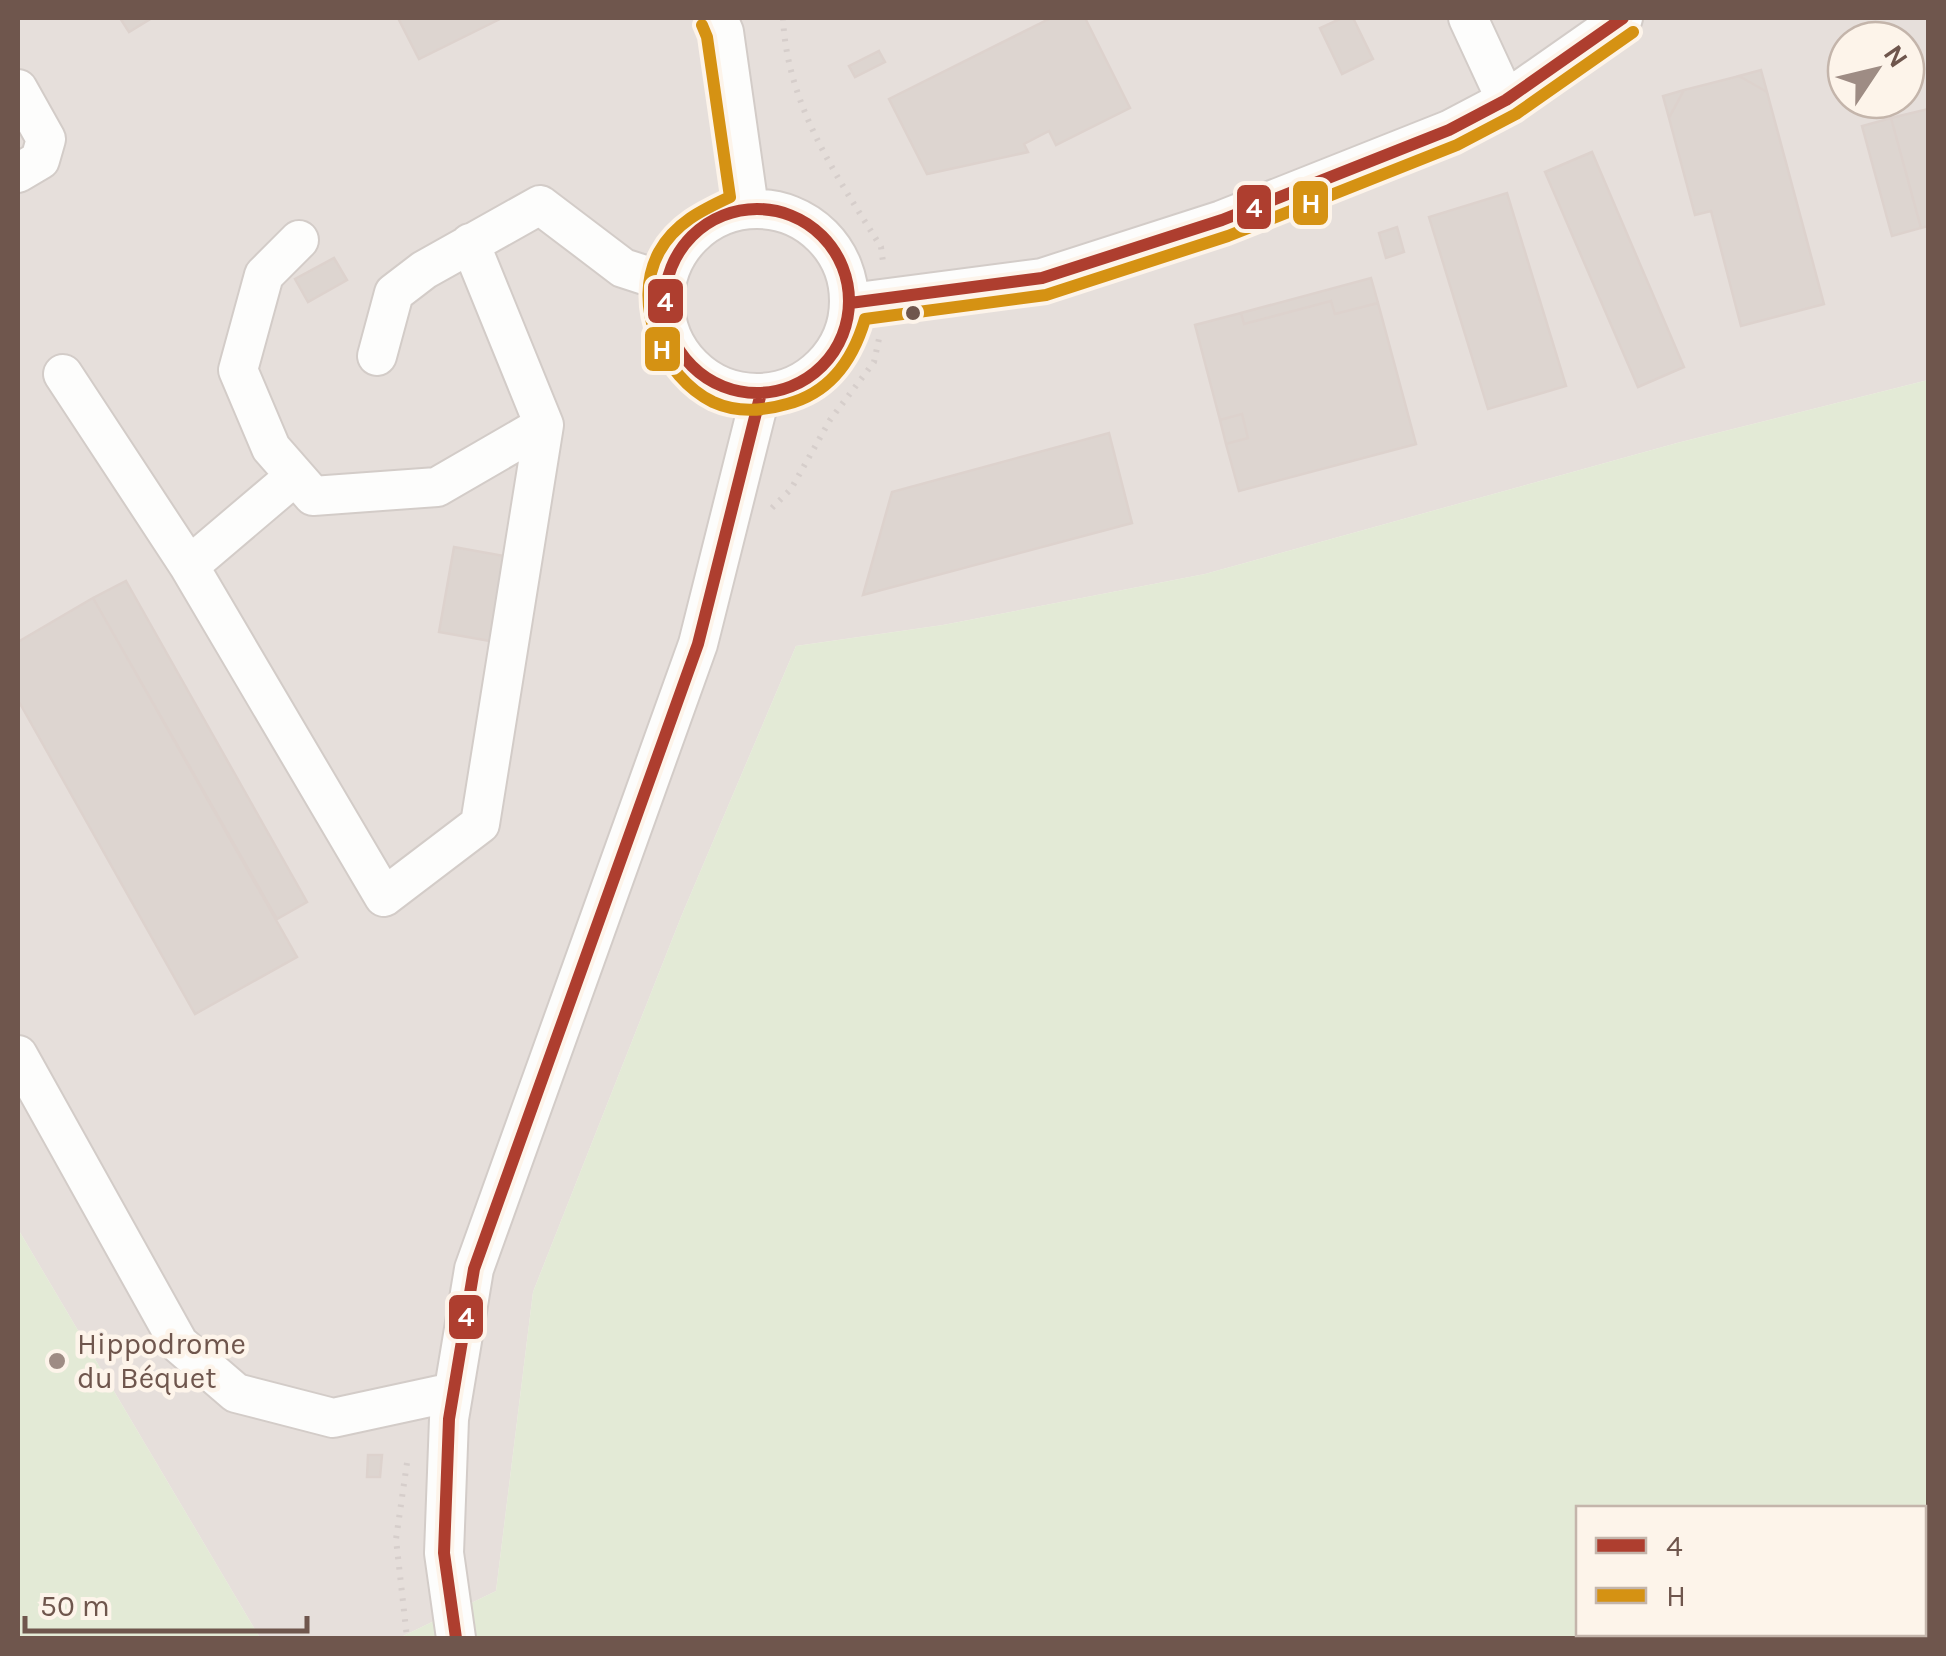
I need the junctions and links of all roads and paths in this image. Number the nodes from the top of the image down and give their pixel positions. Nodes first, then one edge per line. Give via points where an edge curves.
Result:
1 (718, 18) edge
2 (1468, 18) edge
3 (1623, 18) edge
4 (18, 88) edge
5 (1506, 100) junction
6 (18, 173) edge
7 (749, 208) junction
8 (299, 240) dead end
9 (470, 243) junction
10 (666, 282) junction
11 (850, 302) junction
12 (377, 356) dead end
13 (63, 374) dead end
14 (761, 393) junction
15 (544, 426) junction
16 (295, 476) junction
17 (189, 566) junction
18 (18, 1055) edge
19 (453, 1392) junction
20 (456, 1638) edge

1 - 7 street
2 - 5 street
3 - 5 street
4 - 6 street via 46,139 40,160
5 - 11 street via 1449,130 1222,220 1042,278
7 - 10 street via 695,231
7 - 11 street via 780,210 831,244
8 - 16 street via 264,276 238,370 271,448
9 - 10 street via 540,205 624,268
9 - 12 street via 394,293
9 - 15 street
10 - 14 street via 672,337 687,361 708,379
11 - 14 street via 845,330 813,375
13 - 17 street
14 - 19 street via 698,644 474,1269
15 - 16 street via 437,487 313,496
15 - 17 street via 480,824 384,897
16 - 17 street
18 - 19 street via 179,1344 236,1393 333,1418
19 - 20 street via 444,1553

